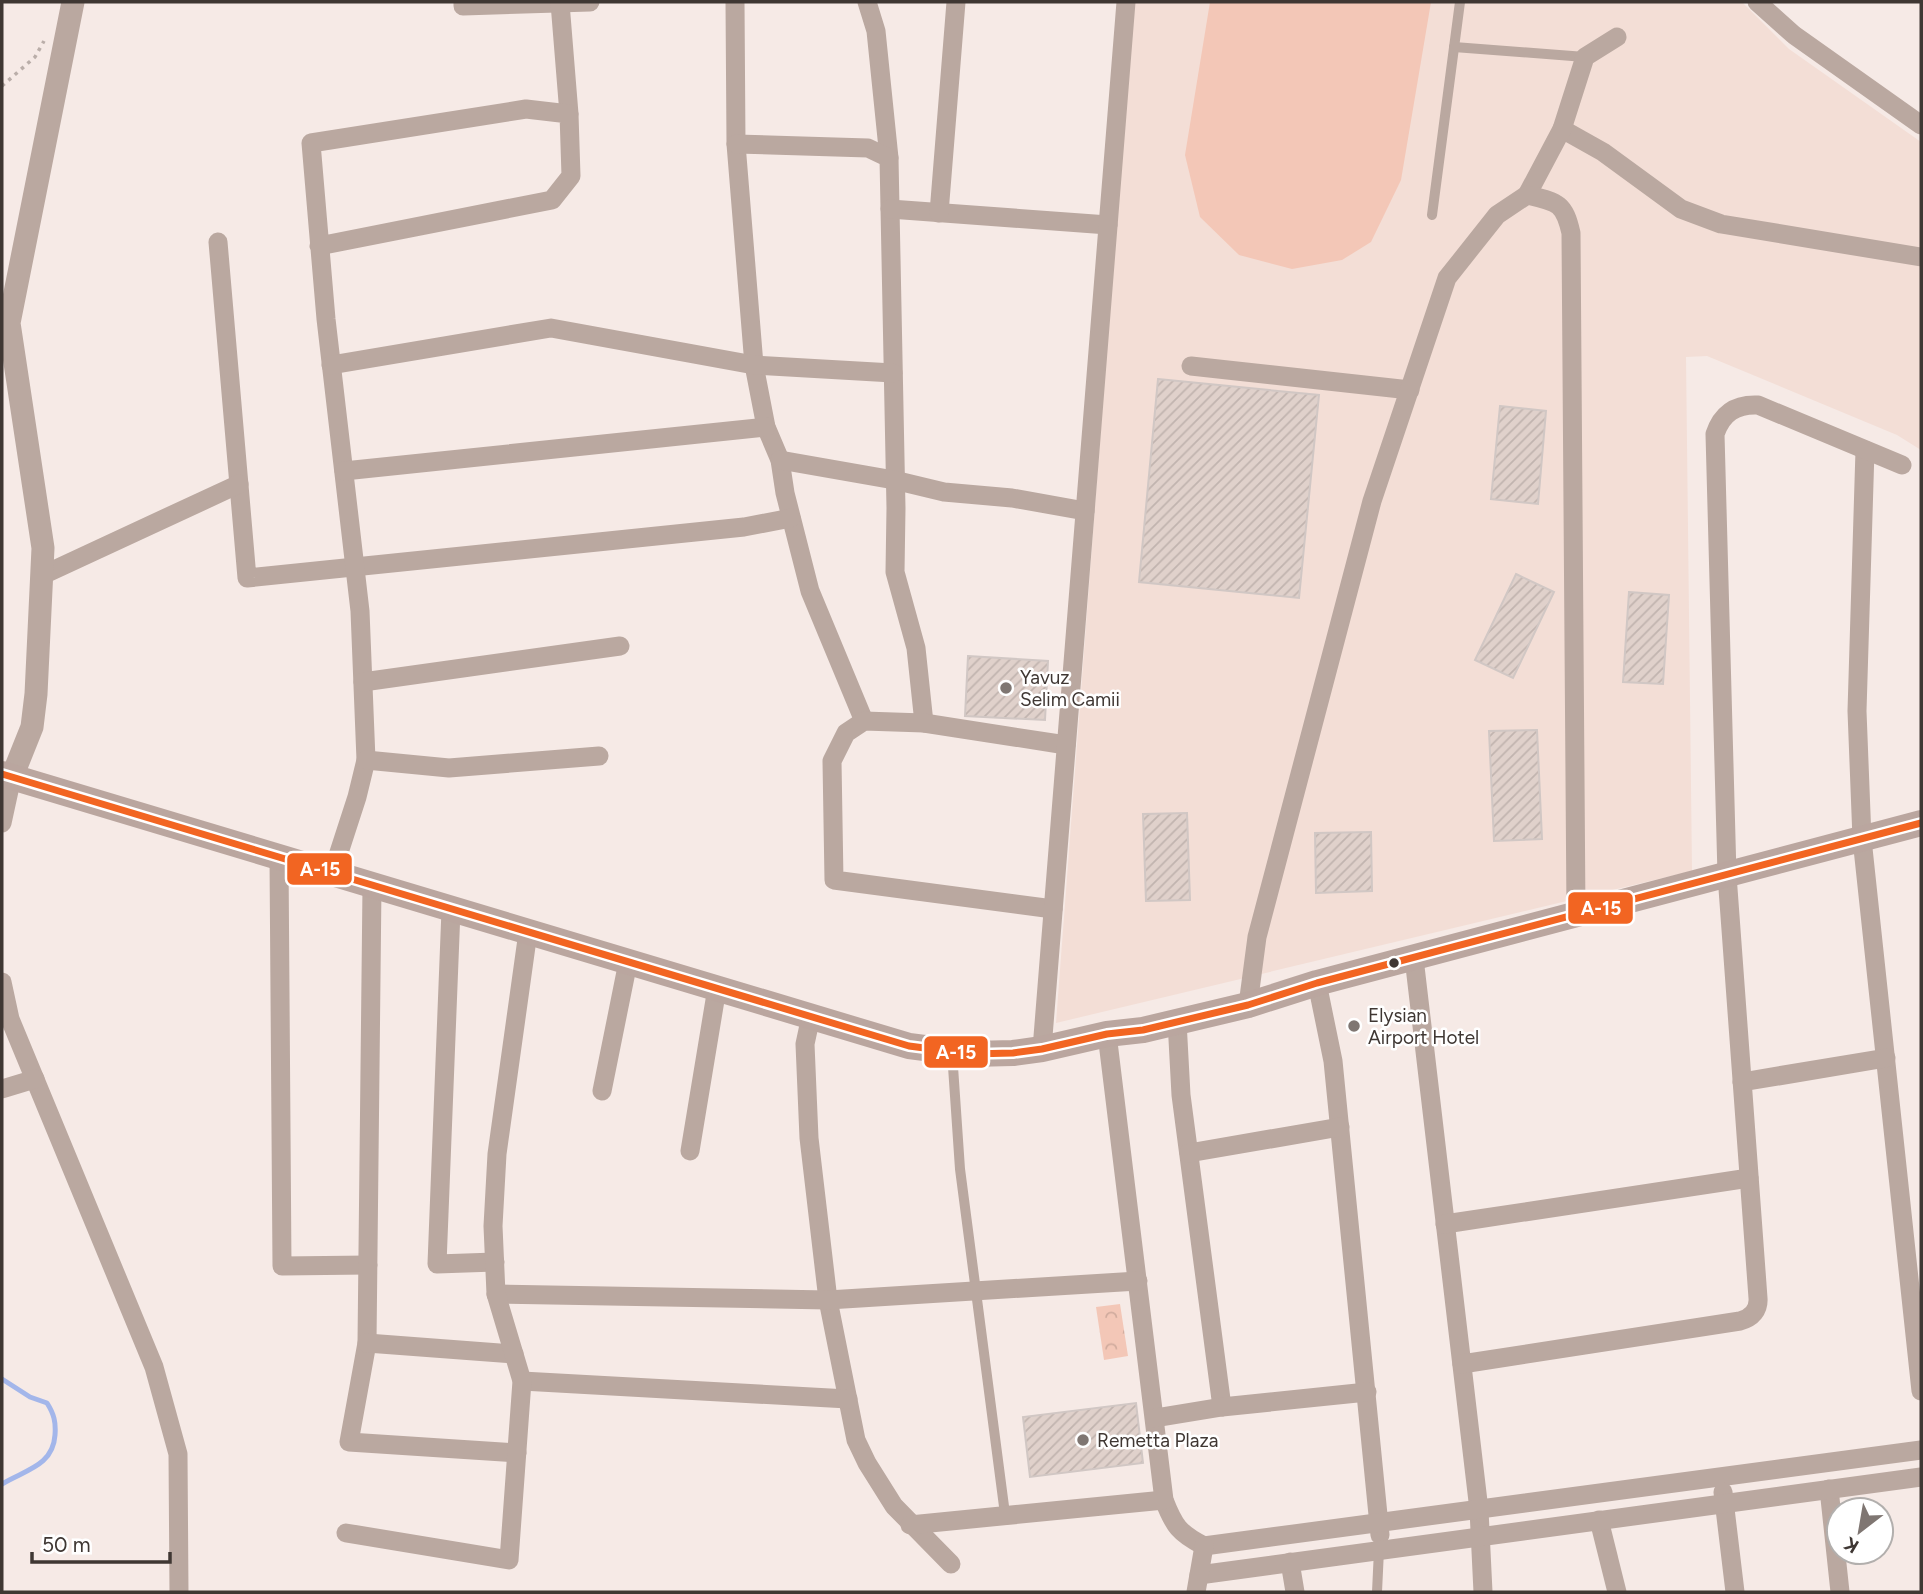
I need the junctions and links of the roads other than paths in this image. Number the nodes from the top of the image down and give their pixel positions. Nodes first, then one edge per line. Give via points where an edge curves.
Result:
1 (74, 2) edge
2 (463, 2) edge
3 (565, 2) edge
4 (590, 2) edge
5 (735, 2) edge
6 (867, 2) edge
7 (956, 2) edge
8 (1126, 2) edge
9 (1460, 2) edge
10 (1757, 2) edge
11 (1617, 37) dead end
12 (1454, 47) junction
13 (1585, 57) junction
14 (569, 114) junction
15 (1921, 125) edge
16 (1562, 129) junction
17 (736, 145) junction
18 (889, 158) junction
19 (1527, 195) junction
20 (890, 209) junction
21 (939, 213) junction
22 (1432, 215) dead end
23 (1108, 225) junction
24 (218, 242) dead end
25 (319, 246) junction
26 (1921, 257) edge
27 (331, 365) junction
28 (754, 365) junction
29 (1191, 366) dead end
30 (893, 373) junction
31 (1410, 390) junction
32 (766, 427) junction
33 (1865, 450) junction
34 (780, 460) junction
35 (1902, 465) dead end
36 (344, 471) junction
37 (894, 480) junction
38 (239, 484) junction
39 (1085, 511) junction
40 (791, 518) junction
41 (355, 567) junction
42 (43, 575) junction
43 (620, 646) dead end
44 (363, 682) junction
45 (864, 721) junction
46 (924, 723) junction
47 (1066, 745) junction
48 (599, 756) dead end
49 (366, 760) junction
50 (7, 775) edge
51 (2, 823) edge
52 (1921, 823) edge
53 (1862, 839) junction
54 (279, 858) junction
55 (332, 874) junction
56 (1727, 874) junction
57 (372, 886) junction
58 (1053, 909) junction
59 (451, 910) junction
60 (1576, 915) junction
61 (528, 932) junction
62 (1414, 958) junction
63 (628, 962) junction
64 (2, 982) edge
65 (1317, 983) junction
66 (717, 988) junction
67 (1248, 1005) junction
68 (811, 1016) junction
69 (1177, 1021) junction
70 (1107, 1034) junction
71 (1042, 1049) junction
72 (952, 1051) junction
73 (1886, 1058) junction
74 (36, 1079) junction
75 (1742, 1082) junction
76 (2, 1089) edge
77 (602, 1091) dead end
78 (1340, 1127) junction
79 (690, 1151) dead end
80 (1189, 1153) junction
81 (1749, 1178) junction
82 (1445, 1224) junction
83 (495, 1262) junction
84 (368, 1265) junction
85 (1138, 1282) junction
86 (976, 1291) junction
87 (496, 1294) junction
88 (828, 1300) junction
89 (367, 1343) junction
90 (513, 1354) junction
91 (1462, 1364) junction
92 (522, 1381) junction
93 (1921, 1391) edge
94 (1367, 1392) junction
95 (848, 1399) junction
96 (1222, 1406) junction
97 (1155, 1418) junction
98 (1921, 1450) edge
99 (517, 1453) junction
100 (1721, 1477) junction
101 (1921, 1477) edge
102 (1829, 1489) junction
103 (1164, 1500) junction
104 (1724, 1503) junction
105 (1479, 1510) junction
106 (1005, 1514) junction
107 (1599, 1520) junction
108 (1380, 1523) junction
109 (910, 1525) junction
110 (346, 1534) dead end
111 (1480, 1536) junction
112 (1204, 1546) junction
113 (1379, 1550) junction
114 (1290, 1562) junction
115 (951, 1564) dead end
116 (1198, 1583) edge
117 (178, 1592) edge
118 (1296, 1592) edge
119 (1377, 1592) edge
120 (1483, 1592) edge
121 (1617, 1592) edge
122 (1735, 1592) edge
123 (1840, 1592) edge

1 - 42 street via 9,323 43,548
2 - 3 street via 463,6
3 - 4 street
3 - 14 street
5 - 17 street
6 - 18 street via 876,31
7 - 21 street
8 - 23 street
9 - 12 lane
10 - 15 street via 1794,35
11 - 13 street
12 - 13 lane
12 - 22 lane
13 - 16 street
14 - 25 street via 571,176 552,200
14 - 25 street via 526,109 311,143
16 - 19 street
16 - 26 street via 1603,152 1671,203 1721,224
17 - 18 street via 868,148
17 - 28 street
18 - 20 street
19 - 31 street via 1497,215 1447,278
19 - 60 street via 1556,202 1567,213 1571,233
20 - 21 street
20 - 30 street
21 - 23 street
23 - 39 street
24 - 38 street
25 - 27 street
27 - 28 street via 551,328
27 - 36 street
28 - 30 street
28 - 32 street
29 - 31 street
30 - 37 street
31 - 67 street via 1372,501 1267,897
32 - 34 street
32 - 36 street
33 - 35 street
33 - 53 street via 1857,711
33 - 56 street via 1758,405 1729,411 1715,434
34 - 37 street
34 - 40 street
36 - 41 street
37 - 39 street via 944,492
37 - 46 street via 895,572 916,648
38 - 41 street via 247,578
38 - 42 street
39 - 47 street
40 - 41 street via 744,527
40 - 45 street via 810,591
41 - 44 street
42 - 50 street via 32,727
43 - 44 street
44 - 49 street
45 - 46 street
45 - 58 street via 846,733 832,761 834,880
46 - 47 street
47 - 58 street
48 - 49 street via 449,768
49 - 55 street
50 - 51 street
50 - 54 main road
52 - 53 main road
53 - 56 main road
53 - 73 street
54 - 55 main road
54 - 84 street via 282,1266
55 - 57 main road
56 - 60 main road
56 - 75 street
57 - 59 main road
57 - 84 street
58 - 71 street
59 - 61 main road
59 - 83 street via 437,1264
60 - 62 main road
61 - 63 main road
61 - 83 street via 497,1154
62 - 65 main road
62 - 82 street
63 - 66 main road
63 - 77 street
64 - 74 street via 10,1019
65 - 67 main road
65 - 78 street
66 - 68 main road
66 - 79 street
67 - 69 main road
68 - 72 main road via 909,1046
68 - 88 street via 805,1044 809,1138
69 - 70 main road
69 - 80 street
70 - 71 main road
70 - 85 street
71 - 72 main road
72 - 86 lane via 960,1169
73 - 75 street
73 - 93 street
74 - 76 street
74 - 117 street via 158,1379 178,1454
75 - 81 street
78 - 80 street
78 - 94 street
80 - 96 street
81 - 82 street
81 - 91 street via 1758,1303 1751,1317
82 - 91 street
83 - 87 street
84 - 89 street
85 - 86 street
85 - 97 street
86 - 88 street
86 - 106 lane
87 - 88 street
87 - 90 street
88 - 95 street
89 - 90 street
89 - 99 street via 349,1442
90 - 92 street
91 - 105 street
92 - 95 street
92 - 99 street
94 - 96 street
94 - 108 street
95 - 109 street via 856,1440 867,1463
96 - 97 street
97 - 103 street
98 - 100 street
99 - 110 street via 509,1560
100 - 104 street
100 - 105 street
101 - 102 street
102 - 104 street
102 - 123 street
103 - 106 street
103 - 112 street via 1181,1533
104 - 107 street
104 - 122 street
105 - 108 street
105 - 111 street
106 - 109 street
107 - 111 street
107 - 121 street
108 - 112 street
108 - 113 street
109 - 115 street
111 - 113 street
111 - 120 street
112 - 116 street
113 - 114 street
113 - 119 lane
114 - 116 street
114 - 118 street

